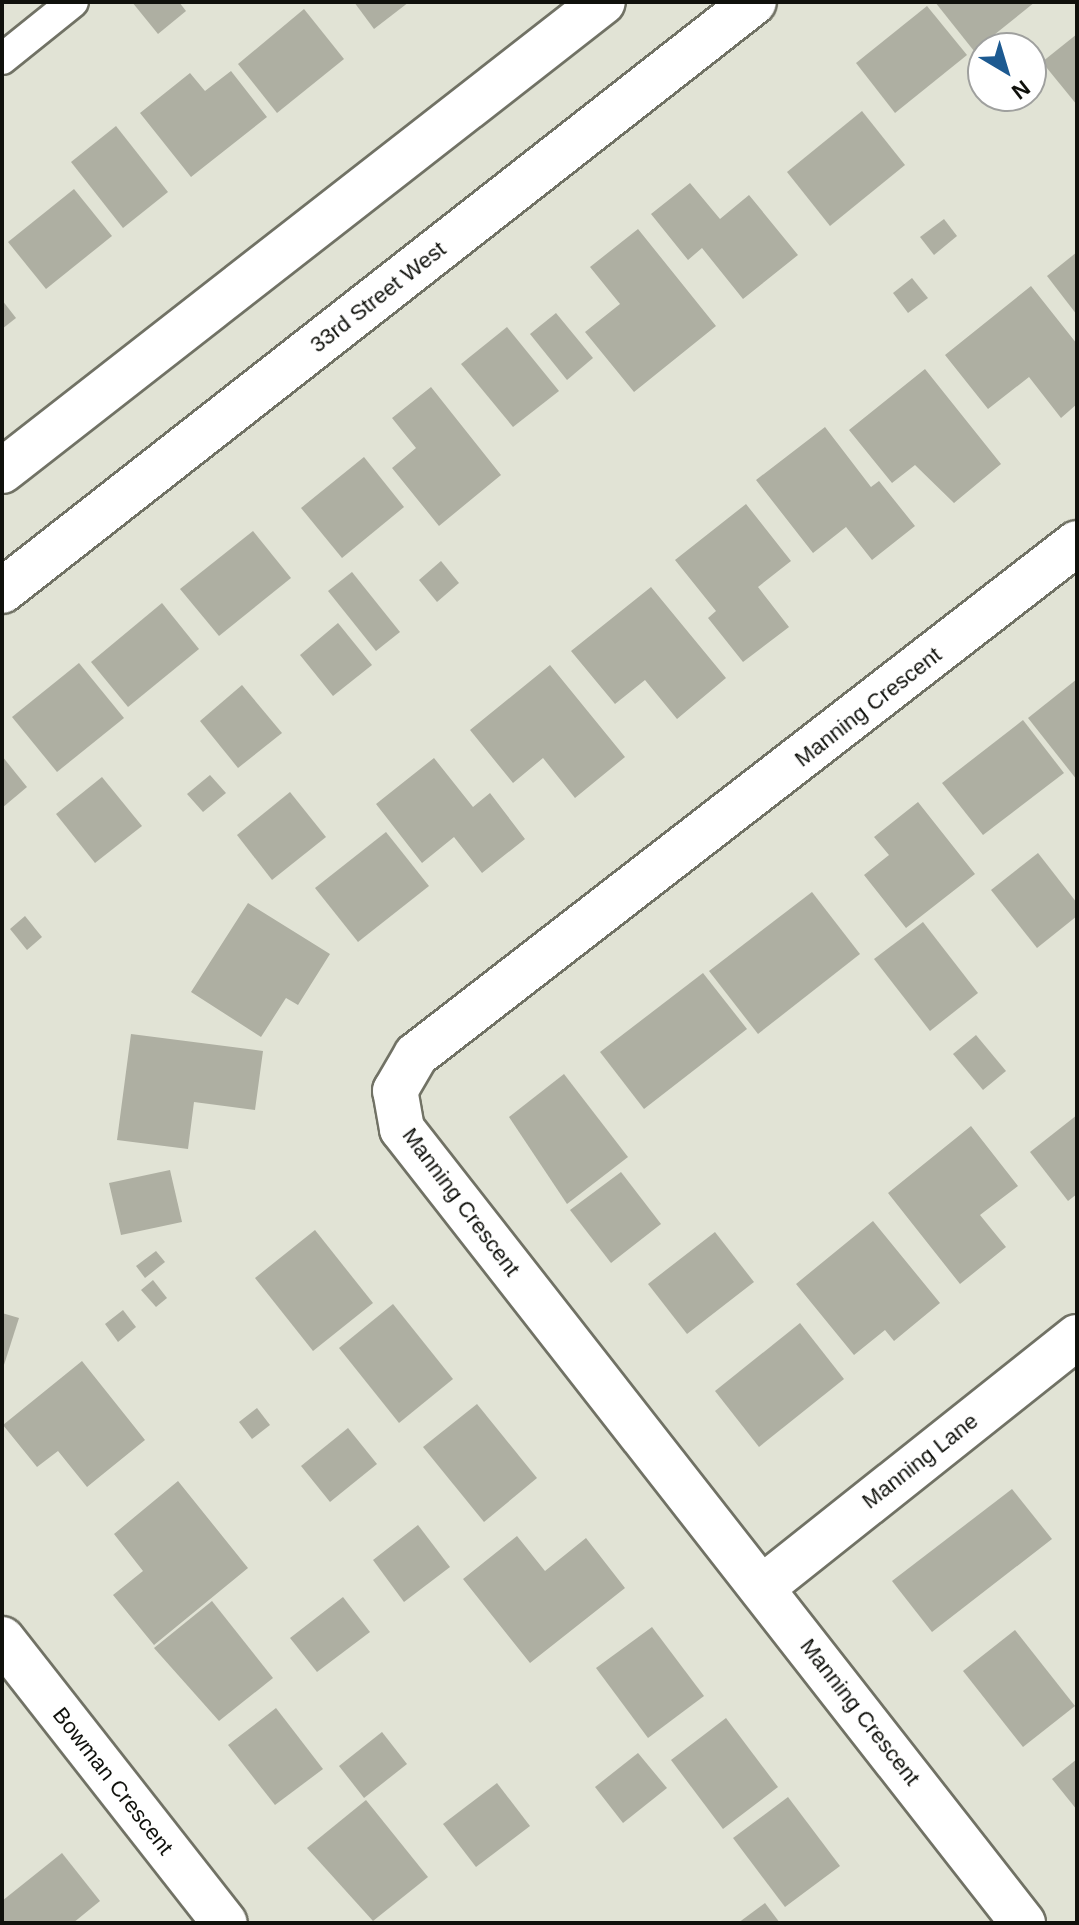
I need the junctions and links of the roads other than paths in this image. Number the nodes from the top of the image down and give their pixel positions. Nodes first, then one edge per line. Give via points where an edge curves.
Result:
1 (73, 2) edge
2 (603, 2) edge
3 (754, 2) edge
4 (2, 59) edge
5 (2, 471) edge
6 (1077, 543) edge
7 (2, 591) edge
8 (1077, 1337) edge
9 (764, 1586) junction
10 (2, 1639) edge
11 (225, 1923) edge
12 (1023, 1923) edge

1 - 4 lane
2 - 5 street
3 - 7 street, 33rd Street West
6 - 9 street, Manning Crescent via 416,1055 395,1091 402,1129
8 - 9 street, Manning Lane
9 - 12 street, Manning Crescent
10 - 11 street, Bowman Crescent

